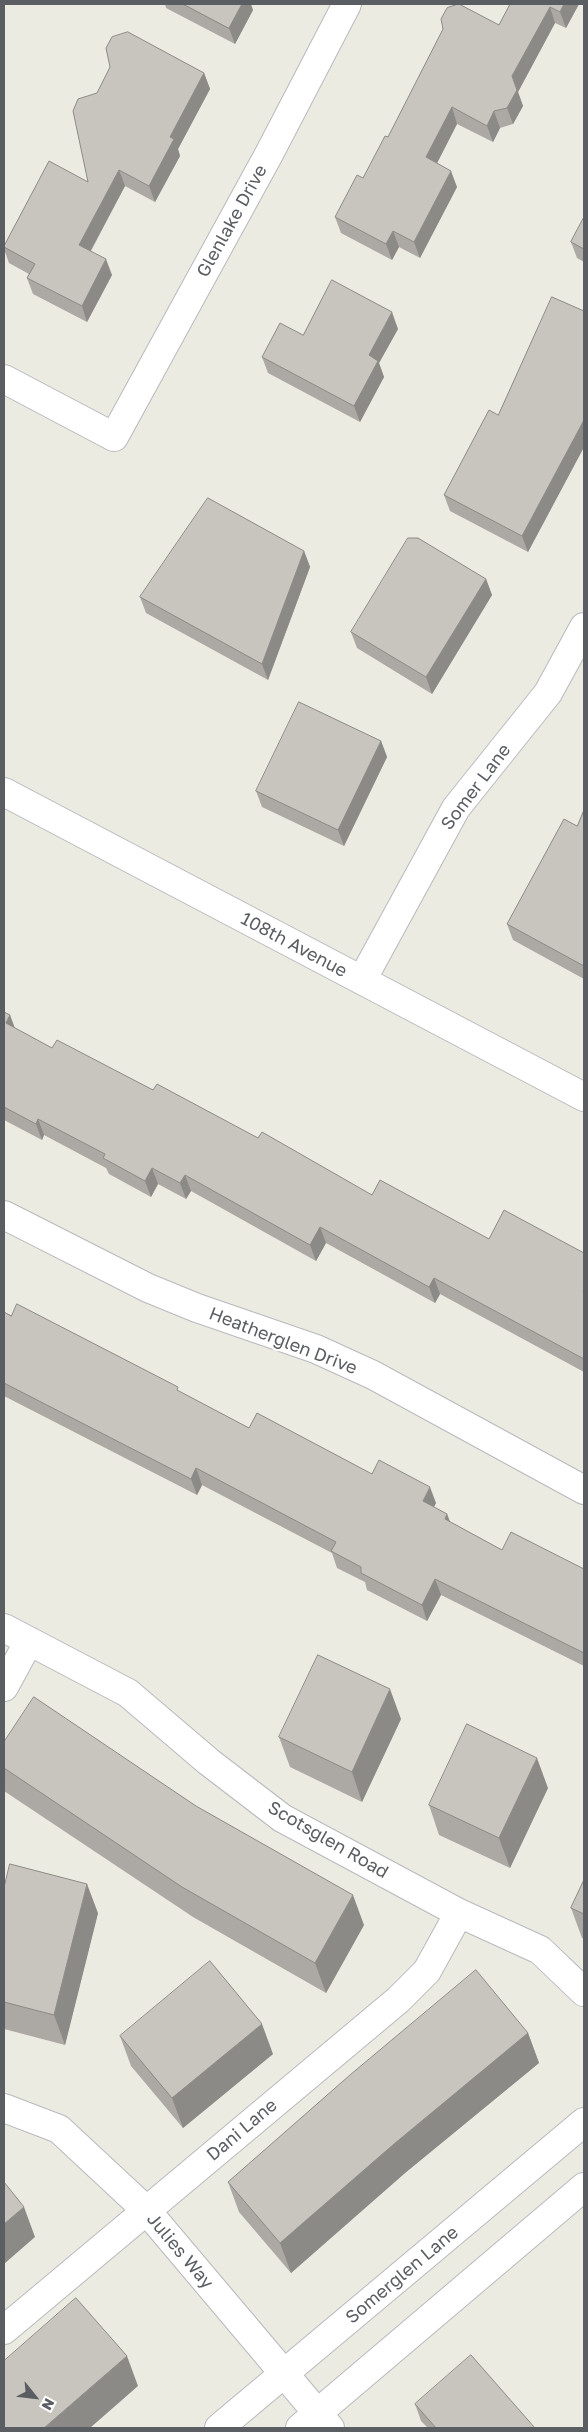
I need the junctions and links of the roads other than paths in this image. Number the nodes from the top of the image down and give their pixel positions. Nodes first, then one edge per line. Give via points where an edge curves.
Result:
1 (347, 4) edge
2 (4, 379) edge
3 (584, 627) edge
4 (4, 792) edge
5 (362, 980) junction
6 (584, 1097) edge
7 (4, 1215) edge
8 (584, 1490) edge
9 (4, 1628) edge
10 (29, 1641) junction
11 (4, 1687) edge
12 (459, 1913) junction
13 (584, 1992) edge
14 (4, 2108) edge
15 (584, 2122) edge
16 (584, 2187) edge
17 (146, 2210) junction
18 (4, 2330) edge
19 (284, 2374) junction
20 (316, 2423) edge
21 (219, 2428) edge

1 - 2 street, Glenlake Drive via 114,438
3 - 5 street, Somer Lane via 548,693 453,814
4 - 5 street, 108th Avenue
5 - 6 street, 108th Avenue
7 - 8 street, Heatherglen Drive via 148,1288 316,1349 373,1375
9 - 10 street, Scotsglen Road
10 - 11 street
10 - 12 street, Scotsglen Road via 128,1693 282,1818
12 - 13 street, Scotsglen Road via 540,1950
12 - 17 street, Dani Lane via 428,1971 398,2000
14 - 17 street, Julies Way via 59,2128
15 - 19 street, Somerglen Lane
16 - 20 street
17 - 18 street, Dani Lane
17 - 19 street, Julies Way
19 - 20 street, Julies Way
19 - 21 street, Somerglen Lane

